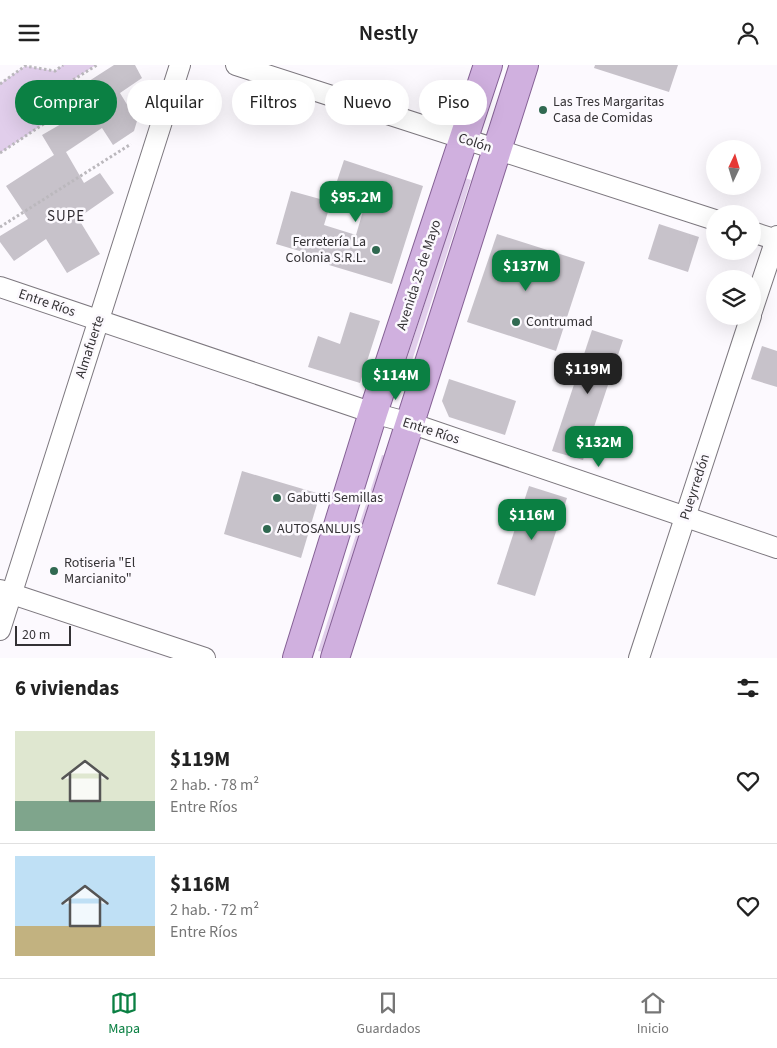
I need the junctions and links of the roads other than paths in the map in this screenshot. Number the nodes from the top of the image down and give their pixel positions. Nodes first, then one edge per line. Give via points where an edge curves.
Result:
1 (180, 65) edge
2 (236, 65) edge
3 (488, 65) edge
4 (524, 65) edge
5 (464, 139) junction
6 (497, 150) junction
7 (706, 217) edge
8 (761, 234) edge
9 (777, 238) edge
10 (761, 285) edge
11 (0, 287) edge
12 (98, 320) junction
13 (748, 325) edge
14 (373, 413) junction
15 (410, 423) junction
16 (686, 516) junction
17 (777, 547) edge
18 (6, 592) edge
19 (0, 630) edge
20 (206, 658) edge
21 (297, 658) edge
22 (335, 658) edge
23 (640, 658) edge

1 - 12 street, Almafuerte
2 - 5 street, Colón
3 - 5 main road, Avenida 25 de Mayo
4 - 6 main road
5 - 6 street, Colón
5 - 14 main road, Avenida 25 de Mayo
6 - 7 street, Colón
6 - 15 main road
8 - 9 street
9 - 10 street
11 - 12 street, Entre Ríos
12 - 14 street, Entre Ríos
12 - 18 street, Almafuerte
13 - 16 street, Pueyrredón
14 - 15 street, Entre Ríos
14 - 21 main road, Avenida 25 de Mayo
15 - 16 street, Entre Ríos
15 - 22 main road
16 - 17 street, Entre Ríos
16 - 23 street, Pueyrredón
18 - 19 street, Almafuerte
18 - 20 street

